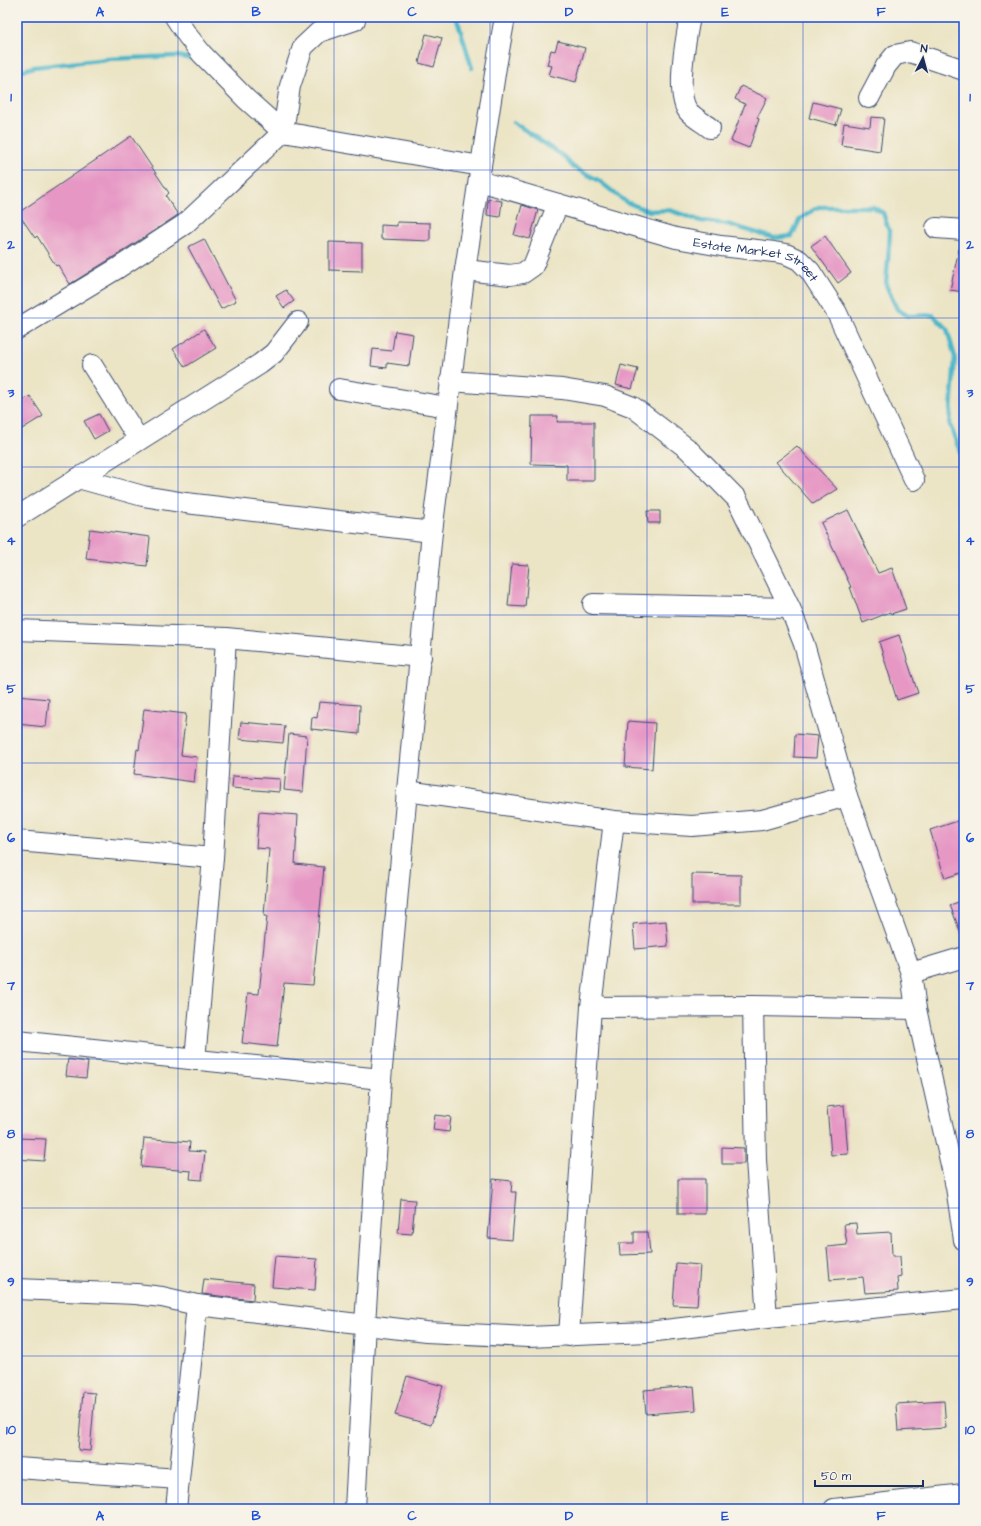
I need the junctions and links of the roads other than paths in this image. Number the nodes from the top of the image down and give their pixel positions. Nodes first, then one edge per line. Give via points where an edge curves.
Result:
1 (175, 17) edge
2 (505, 17) edge
3 (690, 17) edge
4 (355, 20) dead end
5 (964, 70) edge
6 (869, 98) dead end
7 (710, 128) dead end
8 (283, 132) junction
9 (480, 173) junction
10 (558, 204) junction
11 (936, 228) dead end
12 (964, 230) edge
13 (465, 270) junction
14 (298, 322) dead end
15 (17, 329) edge
16 (92, 365) dead end
17 (450, 381) junction
18 (339, 389) dead end
19 (447, 407) junction
20 (139, 440) junction
21 (78, 478) junction
22 (914, 480) dead end
23 (17, 517) edge
24 (432, 532) junction
25 (593, 604) dead end
26 (790, 608) junction
27 (17, 630) edge
28 (226, 638) junction
29 (421, 657) junction
30 (407, 791) junction
31 (847, 796) junction
32 (614, 821) junction
33 (17, 841) edge
34 (213, 858) junction
35 (964, 957) edge
36 (911, 973) junction
37 (753, 1006) junction
38 (591, 1007) junction
39 (916, 1009) junction
40 (17, 1040) edge
41 (195, 1060) junction
42 (382, 1079) junction
43 (964, 1240) edge
44 (17, 1289) edge
45 (964, 1299) edge
46 (197, 1305) junction
47 (767, 1318) junction
48 (365, 1324) junction
49 (569, 1336) junction
50 (17, 1468) edge
51 (179, 1479) junction
52 (964, 1494) edge
53 (176, 1509) edge
54 (355, 1509) edge
55 (834, 1509) edge

1 - 8 street via 205,57
2 - 9 street
3 - 7 street via 682,76 684,99 688,111
4 - 8 street via 319,32 303,47 290,86
5 - 6 street via 910,52 895,55 886,66
8 - 9 street, Estate Market Street
8 - 15 street via 185,224
9 - 10 street, Estate Market Street
9 - 13 street
10 - 13 street via 533,266 523,273 510,275
10 - 22 street, Estate Market Street via 676,238 786,254 799,260 810,271 837,313
11 - 12 street
13 - 17 street
14 - 20 street via 274,353 260,364
16 - 20 street
17 - 19 street
17 - 26 street via 562,389 605,396 633,407 688,449 737,499
18 - 19 street
19 - 24 street
20 - 21 street
21 - 23 street
21 - 24 street via 143,496 186,503
24 - 29 street
25 - 26 street
26 - 31 street via 804,644
27 - 28 street
28 - 29 street
28 - 34 street
29 - 30 street
30 - 32 street
30 - 42 street
31 - 32 street via 762,820 735,823 692,826
31 - 36 street
32 - 38 street
33 - 34 street
34 - 41 street
35 - 36 street
36 - 39 street
37 - 38 street
37 - 39 street
37 - 47 street via 756,1160
38 - 49 street
39 - 43 street via 956,1187
40 - 41 street
41 - 42 street
42 - 48 street
44 - 46 street via 136,1294
45 - 47 street
46 - 48 street
46 - 51 street
47 - 49 street via 648,1332
48 - 49 street via 426,1332 528,1337
48 - 54 street
50 - 51 street
51 - 53 street
52 - 55 street

